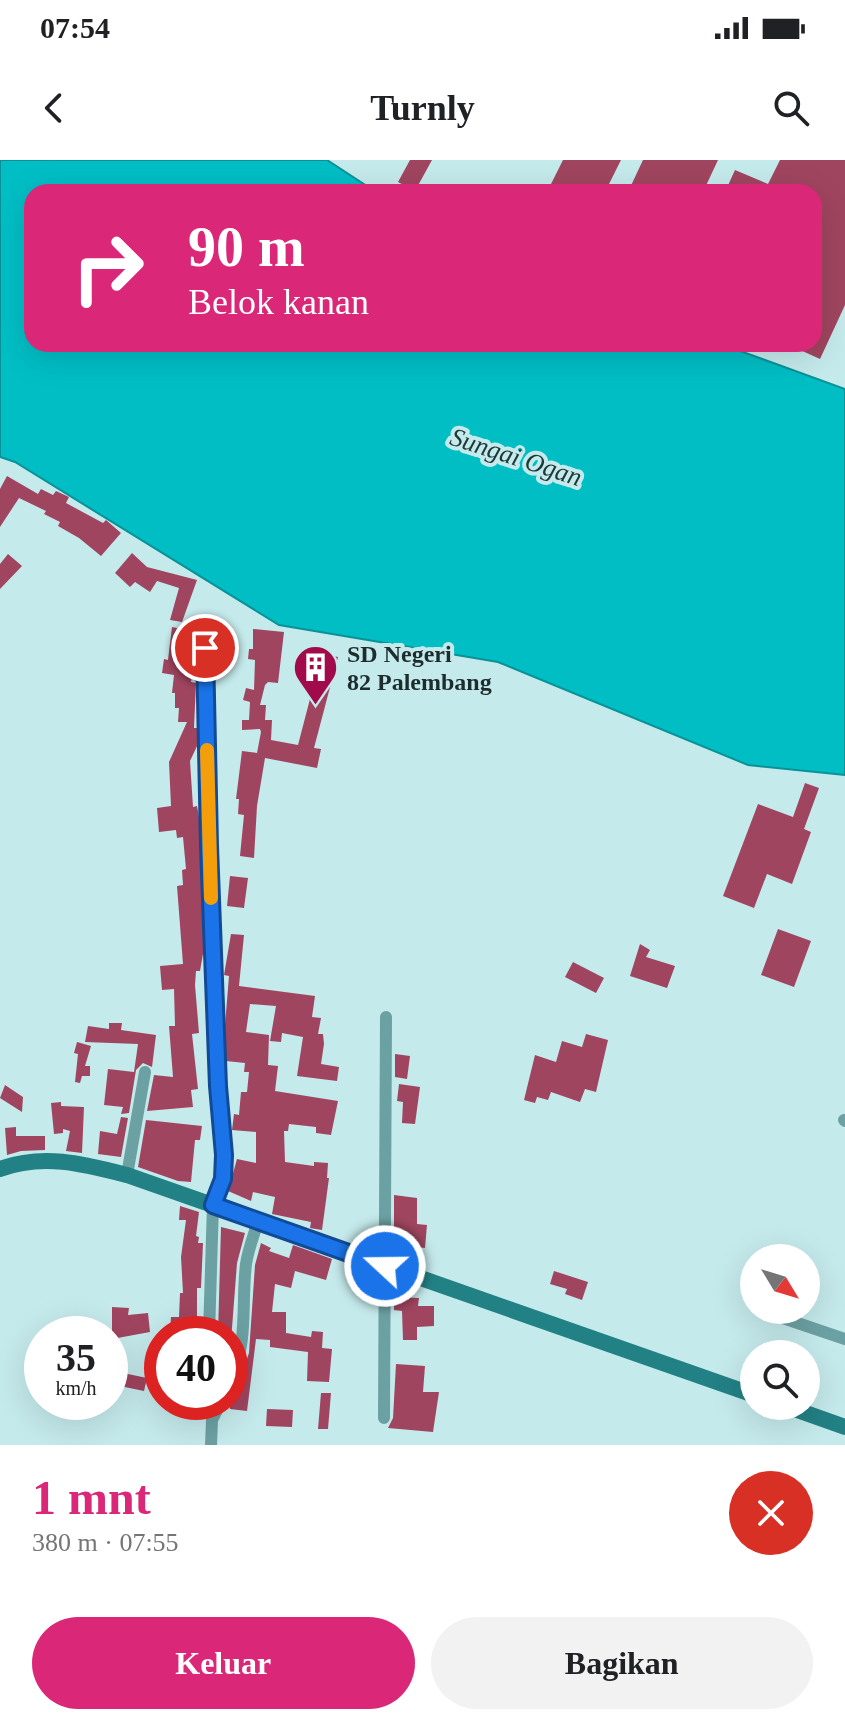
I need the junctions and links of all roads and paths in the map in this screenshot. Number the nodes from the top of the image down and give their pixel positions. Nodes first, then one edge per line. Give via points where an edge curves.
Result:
1 (205, 648) dead end
2 (386, 1017) dead end
3 (145, 1072) dead end
4 (0, 1169) edge
5 (127, 1175) junction
6 (213, 1205) junction
7 (258, 1221) junction
8 (385, 1266) junction
9 (210, 1316) edge
10 (245, 1316) edge
11 (801, 1324) edge
12 (845, 1339) edge
13 (740, 1390) edge
14 (820, 1417) edge
15 (384, 1418) dead end
16 (212, 1420) edge
17 (844, 1424) edge
18 (211, 1445) edge

1 - 6 street via 224,1155 223,1179
2 - 8 street
3 - 5 street
4 - 5 street via 43,1160
5 - 6 street
6 - 7 street
6 - 9 street
7 - 8 street
7 - 10 street via 246,1262
8 - 13 street
8 - 15 street
11 - 12 street
14 - 17 street
16 - 18 street

